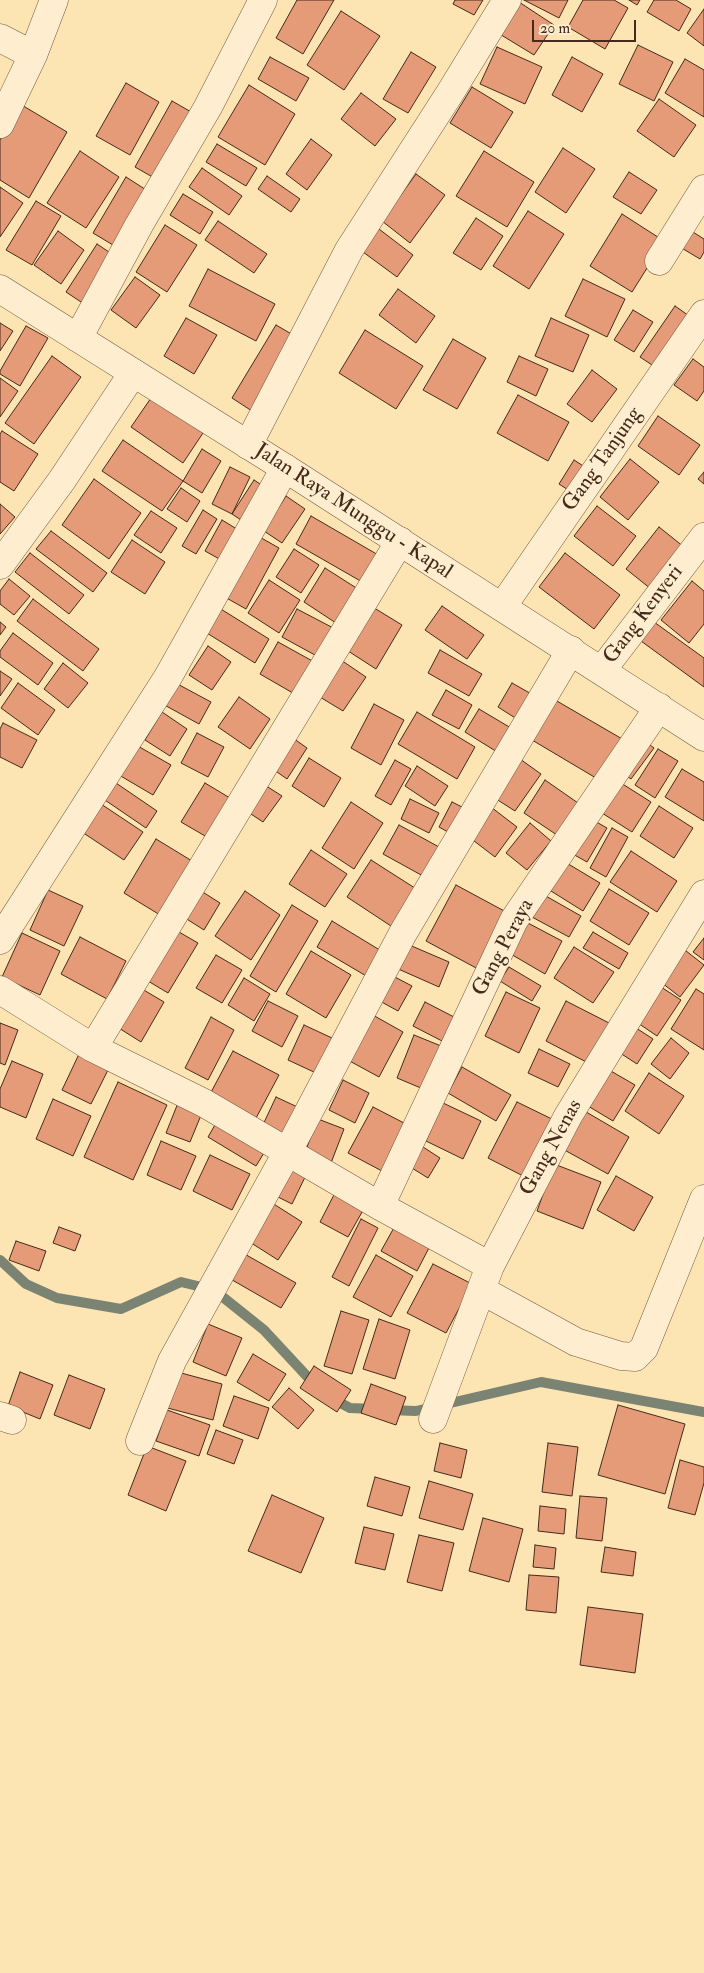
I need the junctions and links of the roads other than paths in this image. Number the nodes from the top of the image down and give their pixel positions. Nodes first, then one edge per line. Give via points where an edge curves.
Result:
1 (54, 0) edge
2 (263, 0) edge
3 (508, 0) edge
4 (0, 38) edge
5 (34, 55) junction
6 (0, 124) edge
7 (704, 189) edge
8 (659, 261) dead end
9 (0, 289) edge
10 (704, 314) edge
11 (78, 338) junction
12 (133, 373) junction
13 (248, 445) junction
14 (285, 468) junction
15 (704, 537) edge
16 (400, 541) junction
17 (0, 565) edge
18 (502, 607) junction
19 (571, 650) junction
20 (602, 670) junction
21 (658, 707) junction
22 (704, 737) edge
23 (701, 906) edge
24 (0, 940) edge
25 (0, 990) edge
26 (93, 1048) junction
27 (288, 1151) junction
28 (704, 1199) edge
29 (380, 1206) junction
30 (485, 1278) junction
31 (433, 1418) dead end
32 (140, 1441) dead end

1 - 5 street
2 - 11 street via 208,106
3 - 13 street via 349,250
4 - 5 street
5 - 6 street
7 - 8 street
9 - 11 street, Jalan Raya Munggu - Kapal
10 - 18 street, Gang Tanjung
11 - 12 street, Jalan Raya Munggu - Kapal
12 - 13 street, Jalan Raya Munggu - Kapal
12 - 17 street via 62,480
13 - 14 street, Jalan Raya Munggu - Kapal
14 - 16 street, Jalan Raya Munggu - Kapal
14 - 24 street via 168,677
15 - 20 street, Gang Kenyeri
16 - 18 street, Jalan Raya Munggu - Kapal
16 - 26 street
18 - 19 street, Jalan Raya Munggu - Kapal
19 - 20 street, Jalan Raya Munggu - Kapal
19 - 27 street via 403,933
20 - 21 street, Jalan Raya Munggu - Kapal
21 - 22 street, Jalan Raya Munggu - Kapal
21 - 29 street, Gang Peraya via 514,920
23 - 30 street, Gang Nenas via 568,1116
25 - 26 street
26 - 27 street via 204,1103
27 - 29 street
27 - 32 street via 172,1361
28 - 30 street via 644,1348 635,1357 576,1342
29 - 30 street
30 - 31 street, Gang Nenas

